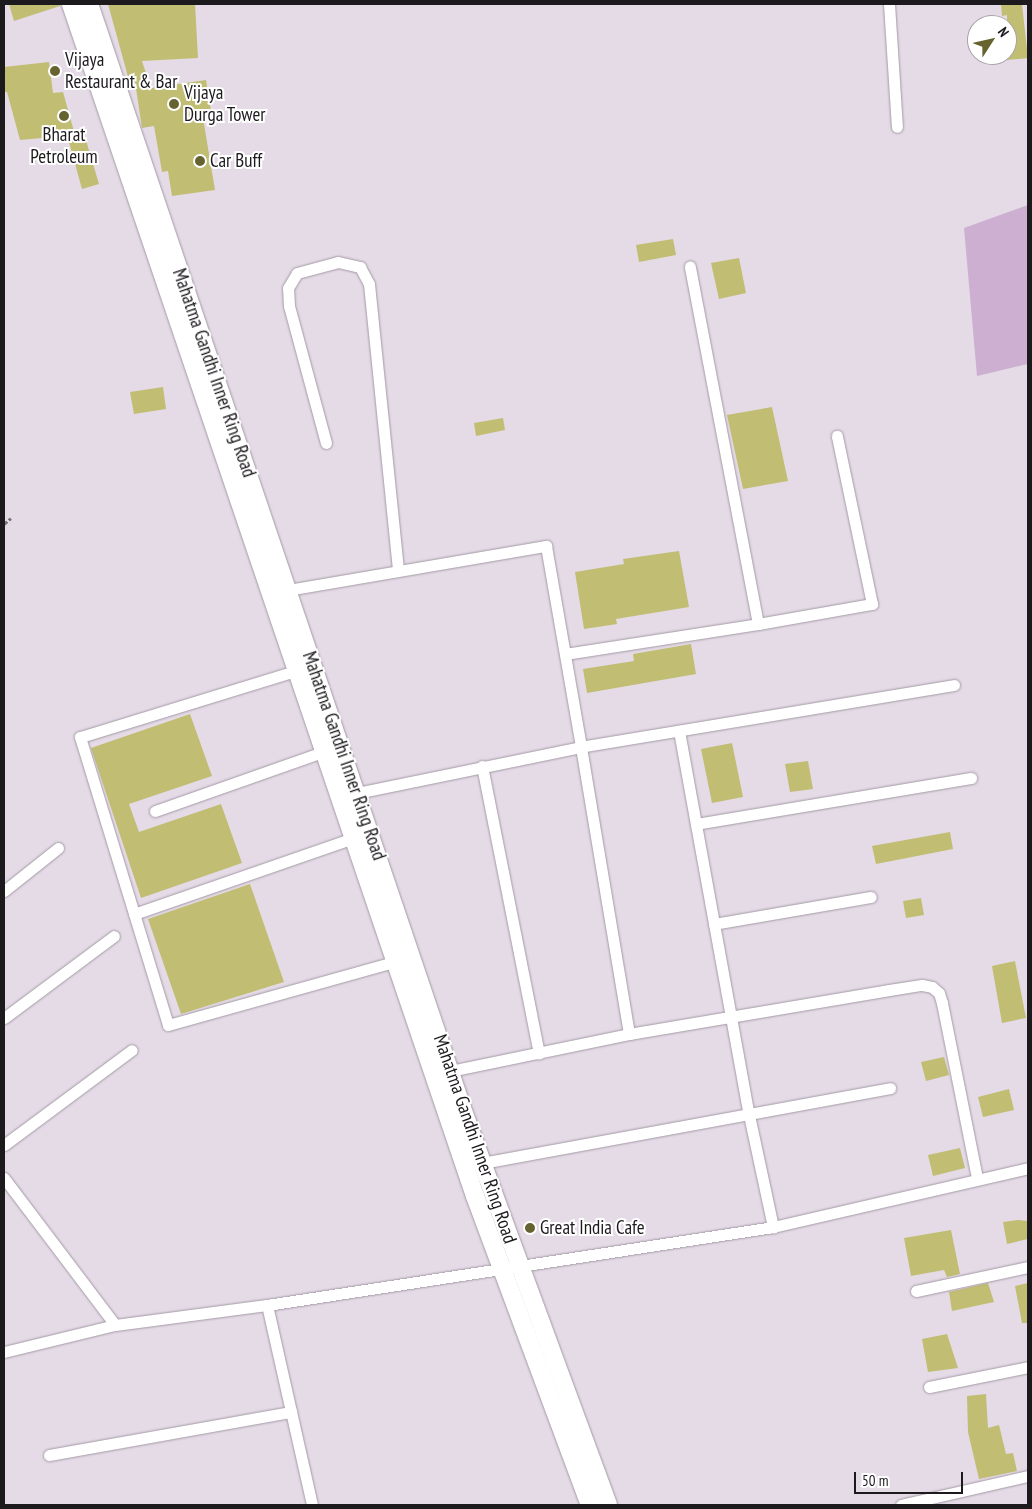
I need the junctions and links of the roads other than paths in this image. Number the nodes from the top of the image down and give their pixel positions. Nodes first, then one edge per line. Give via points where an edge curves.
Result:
1 (71, 4) edge
2 (89, 4) edge
3 (889, 4) edge
4 (897, 127) dead end
5 (690, 266) dead end
6 (837, 436) dead end
7 (326, 443) dead end
8 (398, 572) junction
9 (288, 590) junction
10 (758, 624) junction
11 (565, 654) junction
12 (298, 670) junction
13 (954, 685) dead end
14 (679, 731) junction
15 (582, 747) junction
16 (325, 751) junction
17 (482, 766) junction
18 (971, 778) dead end
19 (357, 793) junction
20 (155, 811) dead end
21 (696, 824) junction
22 (354, 838) junction
23 (58, 848) dead end
24 (4, 891) edge
25 (871, 897) dead end
26 (134, 914) junction
27 (714, 924) junction
28 (114, 936) dead end
29 (397, 961) junction
30 (4, 1018) edge
31 (731, 1018) junction
32 (629, 1034) junction
33 (132, 1050) dead end
34 (540, 1052) junction
35 (450, 1071) junction
36 (890, 1088) dead end
37 (749, 1115) junction
38 (4, 1145) edge
39 (482, 1163) junction
40 (1028, 1168) edge
41 (4, 1178) edge
42 (977, 1178) junction
43 (773, 1227) junction
44 (519, 1265) junction
45 (501, 1266) junction
46 (1028, 1267) edge
47 (916, 1291) dead end
48 (267, 1305) junction
49 (115, 1325) junction
50 (4, 1352) edge
51 (1028, 1367) edge
52 (929, 1387) dead end
53 (290, 1412) junction
54 (49, 1455) dead end
55 (1028, 1476) edge
56 (312, 1505) edge
57 (590, 1505) edge
58 (608, 1505) edge
59 (901, 1505) edge

1 - 12 main road, Mahatma Gandhi Inner Ring Road
2 - 9 main road, Mahatma Gandhi Inner Ring Road
3 - 4 street
5 - 10 street
6 - 10 street via 872,604
7 - 8 street via 289,306 288,288 297,273 338,262 360,267 369,284
8 - 9 street
8 - 11 street via 546,546
9 - 19 main road, Mahatma Gandhi Inner Ring Road
10 - 11 street
11 - 15 street
12 - 16 main road, Mahatma Gandhi Inner Ring Road
12 - 26 street via 80,737
13 - 14 street
14 - 15 street
14 - 21 street
15 - 17 street
15 - 32 street
16 - 20 street
16 - 22 main road, Mahatma Gandhi Inner Ring Road
17 - 19 street
17 - 34 street
18 - 21 street
19 - 35 main road, Mahatma Gandhi Inner Ring Road
21 - 27 street
22 - 26 street
22 - 29 main road, Mahatma Gandhi Inner Ring Road
23 - 24 street
25 - 27 street
26 - 29 street via 168,1025
27 - 31 street
28 - 30 street
29 - 45 main road, Mahatma Gandhi Inner Ring Road
31 - 32 street
31 - 37 street
31 - 42 street via 922,985 932,988 939,993 942,1003
32 - 34 street
33 - 38 street
34 - 35 street
35 - 39 main road, Mahatma Gandhi Inner Ring Road
36 - 37 street
37 - 39 street
37 - 43 street
39 - 44 main road, Mahatma Gandhi Inner Ring Road
40 - 42 street
41 - 49 street
42 - 43 street
43 - 44 street
44 - 45 street
44 - 58 main road, Mahatma Gandhi Inner Ring Road
45 - 48 street
45 - 57 main road, Mahatma Gandhi Inner Ring Road
46 - 47 street
48 - 49 street
48 - 53 street
49 - 50 street
51 - 52 street
53 - 54 street
53 - 56 street
55 - 59 street

